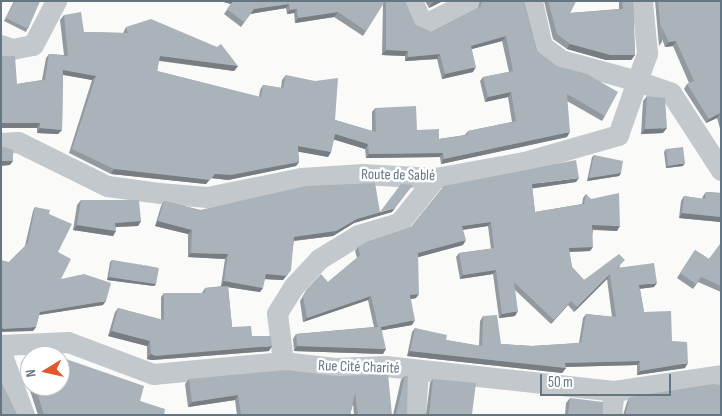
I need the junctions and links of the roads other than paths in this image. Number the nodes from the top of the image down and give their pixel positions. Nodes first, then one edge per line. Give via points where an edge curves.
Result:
1 (56, 1) edge
2 (412, 1) edge
3 (470, 1) edge
4 (532, 1) edge
5 (642, 1) edge
6 (1, 45) edge
7 (637, 81) junction
8 (1, 142) edge
9 (721, 170) edge
10 (435, 178) junction
11 (1, 345) edge
12 (1, 353) edge
13 (283, 362) junction
14 (418, 371) junction
15 (721, 374) edge
16 (614, 391) junction
17 (24, 415) edge
18 (415, 415) edge
19 (611, 415) edge

1 - 6 street via 33,45 12,49
2 - 3 street via 423,25
4 - 7 street via 542,46 561,60
5 - 7 street via 647,53
7 - 9 street via 671,93
7 - 10 street, Route de Sablé via 618,135 524,162
8 - 10 street, Route de Sablé via 18,142 107,186 207,197 301,178 362,174
10 - 13 street via 399,222 358,235 319,259 294,286 277,314
11 - 13 street, Rue Cité Charité via 68,342 152,374
12 - 17 street
13 - 14 street, Rue Cité Charité
14 - 16 street, Rue Cité Charité
14 - 18 street
15 - 16 street, Rue Cité Charité
16 - 19 street

